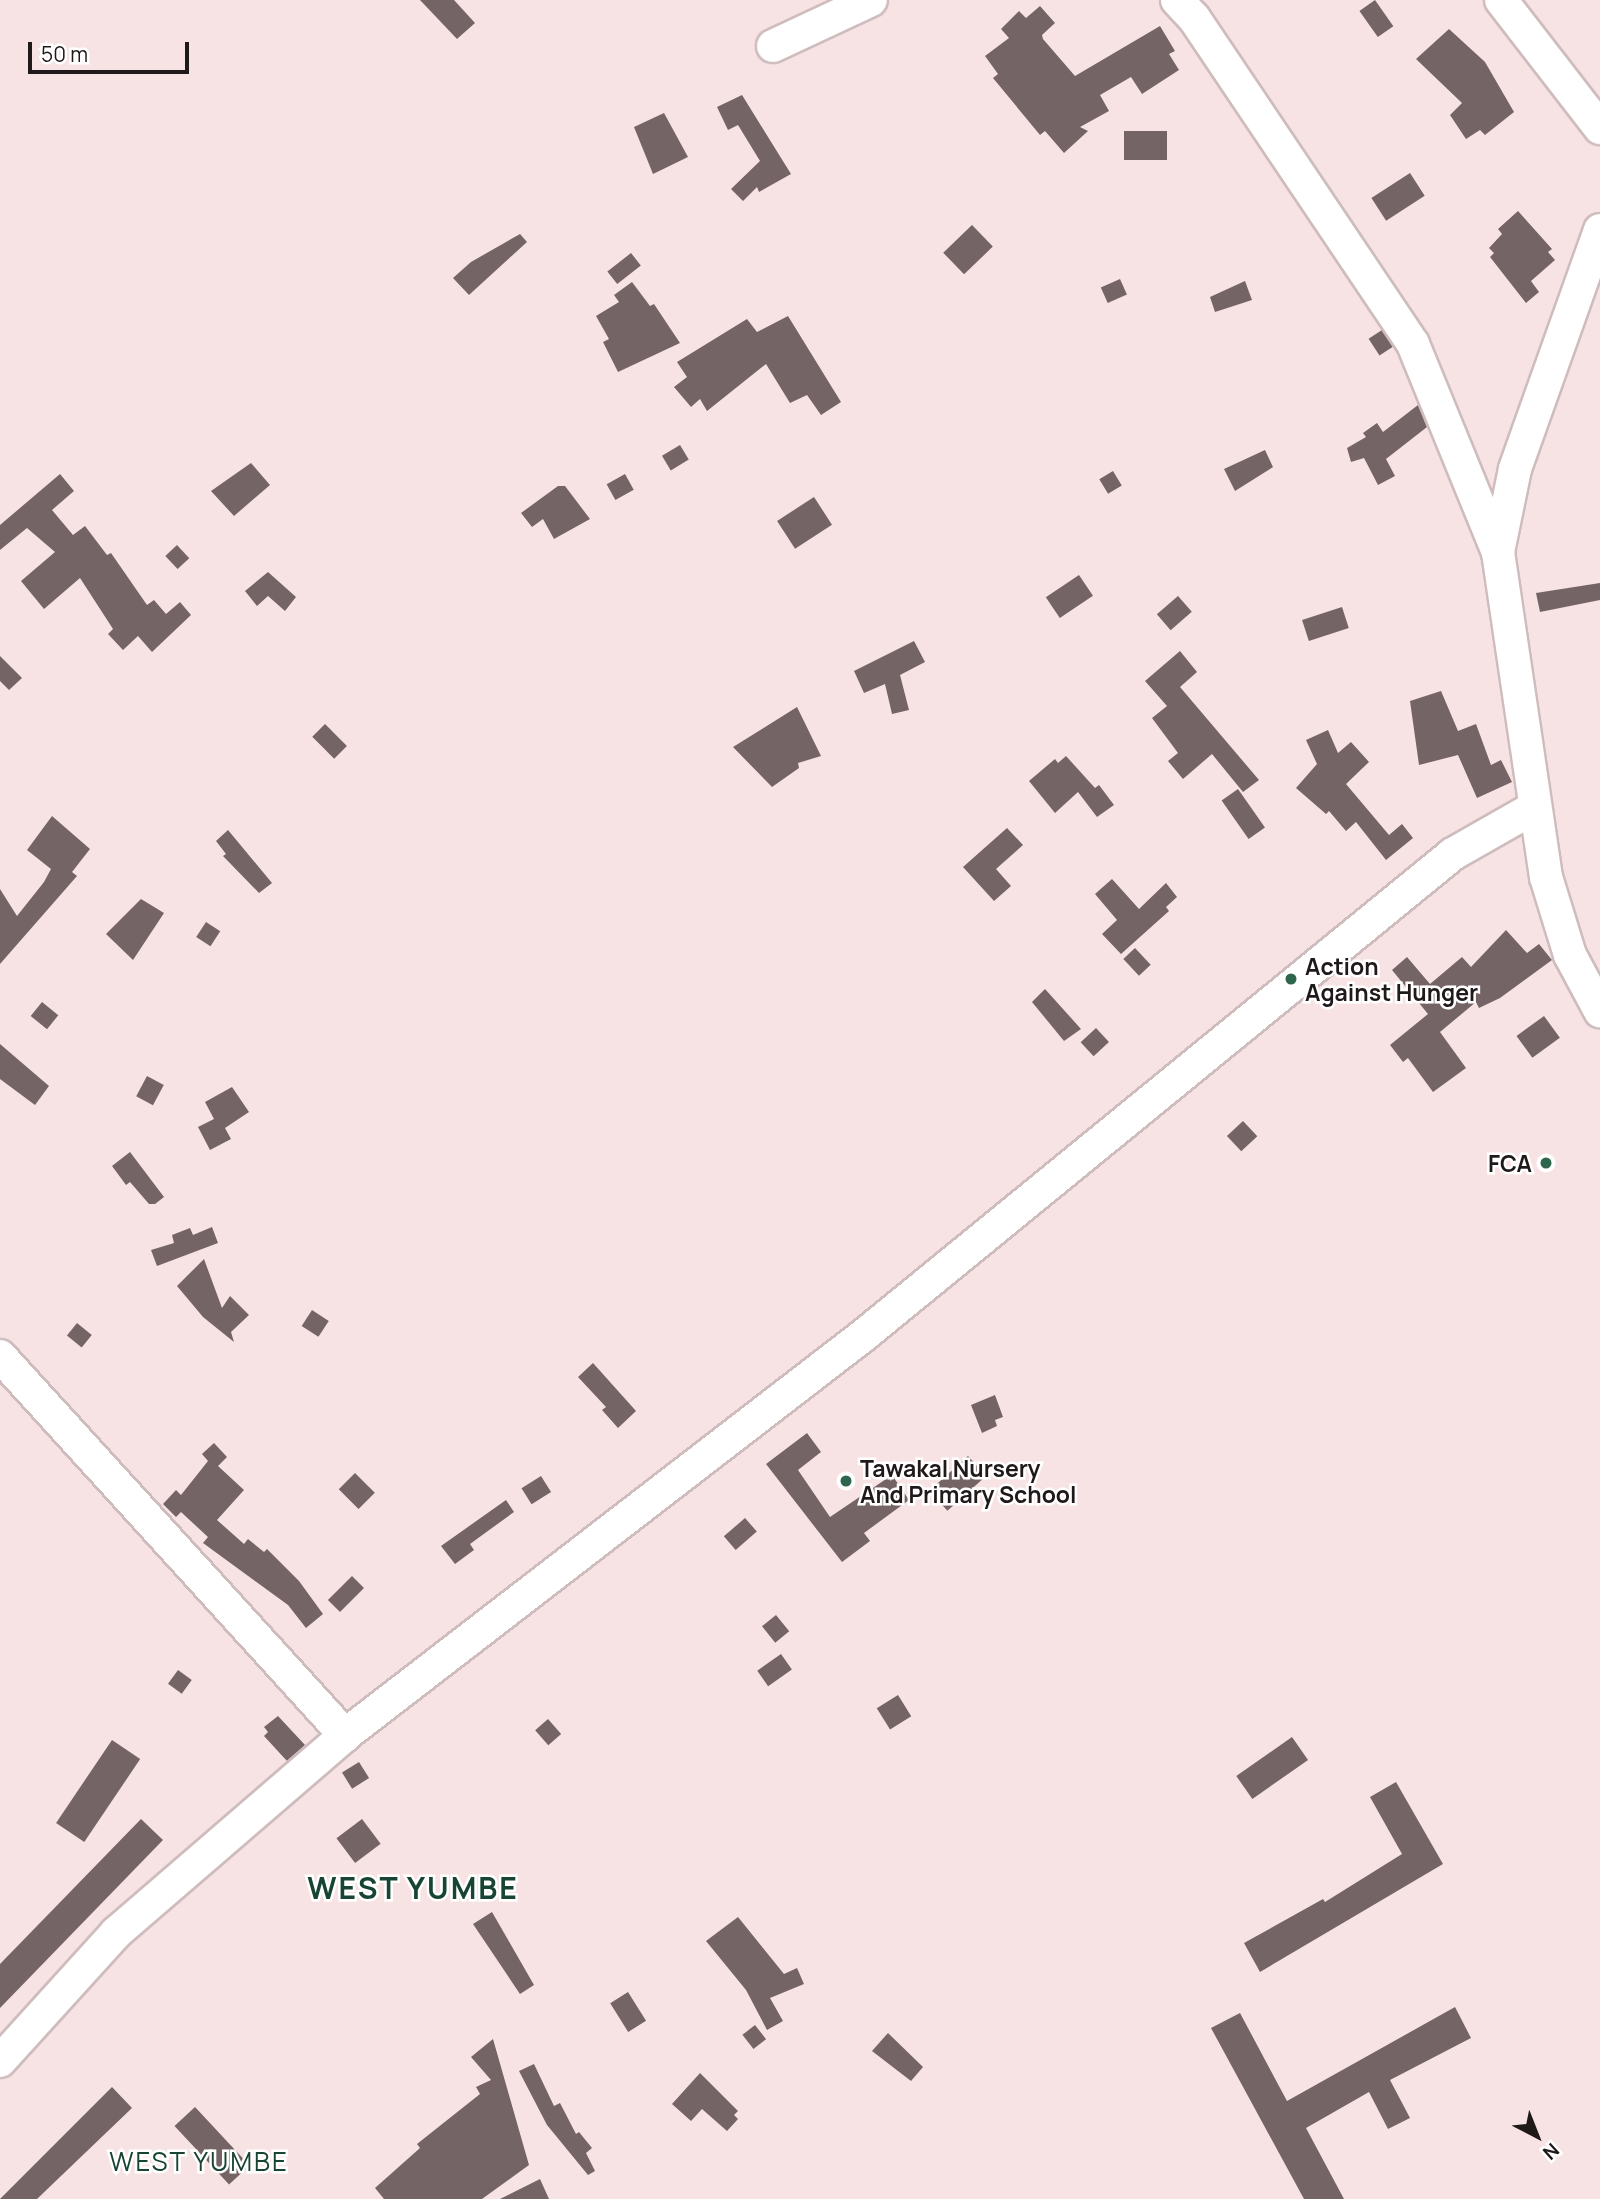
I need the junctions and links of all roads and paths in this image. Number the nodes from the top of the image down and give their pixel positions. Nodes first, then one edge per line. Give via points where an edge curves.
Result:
1 (871, 0) edge
2 (1501, 0) edge
3 (1195, 6) edge
4 (773, 46) dead end
5 (1600, 128) edge
6 (1600, 230) edge
7 (1497, 552) junction
8 (1532, 809) junction
9 (1600, 1011) edge
10 (0, 1356) edge
11 (345, 1735) junction
12 (0, 2061) edge

1 - 4 street
2 - 5 street
3 - 7 street via 1413,344
6 - 7 street via 1516,469
7 - 8 street
8 - 9 street via 1546,877 1570,955
8 - 11 street via 1452,854 864,1335
10 - 11 street
11 - 12 street via 116,1933

